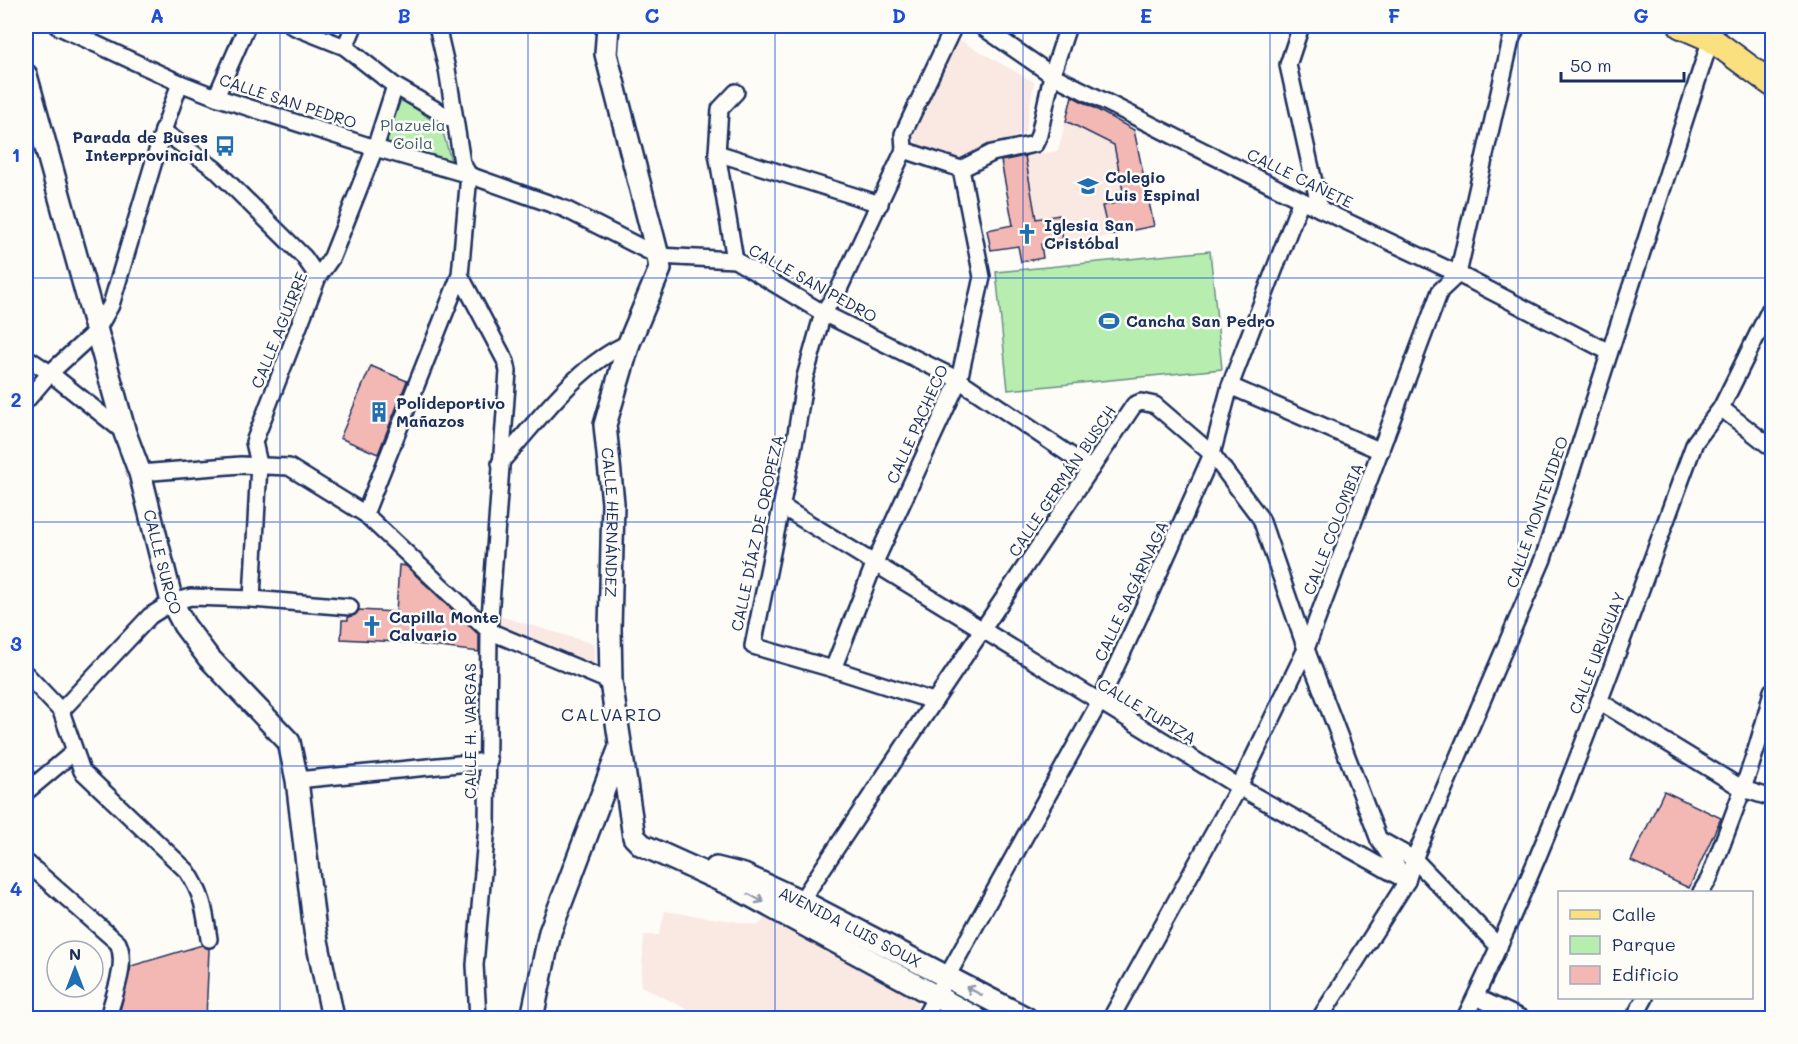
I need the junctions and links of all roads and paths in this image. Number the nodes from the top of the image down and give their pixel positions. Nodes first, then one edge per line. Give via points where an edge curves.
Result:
1 (57, 26) edge
2 (247, 26) edge
3 (292, 26) edge
4 (354, 26) edge
5 (437, 26) edge
6 (604, 26) edge
7 (954, 26) edge
8 (981, 26) edge
9 (1068, 26) edge
10 (1301, 26) edge
11 (1516, 26) edge
12 (1681, 26) edge
13 (1713, 32) edge
14 (345, 47) junction
15 (26, 75) edge
16 (1052, 75) junction
17 (180, 83) junction
18 (1773, 84) edge
19 (395, 86) junction
20 (736, 92) dead end
21 (216, 97) junction
22 (455, 121) junction
23 (163, 131) junction
24 (375, 148) junction
25 (904, 150) junction
26 (717, 153) junction
27 (962, 169) junction
28 (470, 175) junction
29 (1301, 200) junction
30 (880, 204) junction
31 (1320, 209) junction
32 (658, 256) junction
33 (735, 260) junction
34 (1458, 274) junction
35 (460, 275) junction
36 (318, 277) junction
37 (1773, 305) edge
38 (823, 313) junction
39 (97, 330) junction
40 (629, 343) junction
41 (1609, 351) junction
42 (26, 357) edge
43 (50, 373) junction
44 (959, 380) junction
45 (1230, 386) junction
46 (26, 401) edge
47 (1721, 408) junction
48 (125, 433) junction
49 (1773, 448) edge
50 (1381, 451) junction
51 (1212, 454) junction
52 (500, 463) junction
53 (260, 464) junction
54 (1091, 469) junction
55 (141, 473) junction
56 (781, 506) junction
57 (365, 513) junction
58 (875, 562) junction
59 (252, 599) junction
60 (172, 602) junction
61 (350, 607) dead end
62 (489, 631) junction
63 (982, 632) junction
64 (1306, 649) junction
65 (833, 669) junction
66 (26, 674) edge
67 (611, 682) junction
68 (1773, 691) edge
69 (933, 701) junction
70 (1599, 701) junction
71 (1099, 703) junction
72 (61, 711) junction
73 (621, 744) junction
74 (74, 752) junction
75 (489, 761) junction
76 (297, 780) junction
77 (1239, 787) junction
78 (1743, 789) junction
79 (26, 792) edge
80 (1773, 798) edge
81 (1379, 840) junction
82 (666, 855) junction
83 (1414, 859) junction
84 (26, 862) edge
85 (1407, 881) junction
86 (1702, 891) edge
87 (801, 901) junction
88 (209, 939) dead end
89 (1499, 947) junction
90 (946, 977) junction
91 (937, 996) junction
92 (1476, 997) junction
93 (1644, 999) edge
94 (108, 1018) edge
95 (333, 1018) edge
96 (478, 1018) edge
97 (532, 1018) edge
98 (924, 1018) edge
99 (976, 1018) edge
100 (1026, 1018) edge
101 (1111, 1018) edge
102 (1320, 1018) edge
103 (1465, 1018) edge
104 (1521, 1018) edge
105 (1634, 1018) edge

1 - 17 street, CALLE SAN PEDRO
2 - 21 street
3 - 14 street
4 - 14 street
5 - 22 street
6 - 32 main road, CALLE HERNÁNDEZ via 606,54
7 - 25 street, CALLE DÍAZ DE OROPEZA via 903,134
8 - 16 street, CALLE CAÑETE
9 - 16 street
10 - 31 street via 1288,65
11 - 34 street, CALLE COLOMBIA
12 - 13 main road
13 - 18 main road
13 - 41 street, CALLE MONTEVIDEO
14 - 19 street
15 - 39 main road, CALLE SURCO
16 - 27 street via 1035,144 992,153
16 - 29 street, CALLE CAÑETE
17 - 21 street, CALLE SAN PEDRO
17 - 23 street
19 - 22 street
19 - 24 street, CALLE AGUIRRE
20 - 26 street via 720,108
21 - 24 street, CALLE SAN PEDRO
22 - 28 street via 462,163
23 - 36 street via 215,169 304,257
23 - 39 street via 111,305
24 - 28 street, CALLE SAN PEDRO
24 - 36 street, CALLE AGUIRRE via 332,257
25 - 27 street
25 - 30 street, CALLE DÍAZ DE OROPEZA
26 - 30 street
26 - 33 street
27 - 44 street, CALLE PACHECO via 982,277
28 - 32 street, CALLE SAN PEDRO via 565,209
28 - 35 street
29 - 31 street, CALLE CAÑETE
29 - 45 street, CALLE SAGÁRNAGA
30 - 38 street, CALLE DÍAZ DE OROPEZA via 839,289
31 - 34 street, CALLE CAÑETE
32 - 33 street, CALLE SAN PEDRO
32 - 40 main road, CALLE HERNÁNDEZ via 660,269
33 - 38 street, CALLE SAN PEDRO
34 - 41 street, CALLE CAÑETE
34 - 50 street, CALLE COLOMBIA via 1440,291
35 - 52 street, CALLE H. VARGAS via 508,371
35 - 57 street
36 - 53 street, CALLE AGUIRRE via 254,442
37 - 47 street, CALLE URUGUAY
38 - 44 street, CALLE SAN PEDRO
38 - 56 street, CALLE DÍAZ DE OROPEZA via 805,376
39 - 43 street
39 - 48 main road, CALLE SURCO
40 - 52 street via 613,349 573,381
40 - 67 main road, CALLE HERNÁNDEZ via 605,425 613,503
41 - 83 street, CALLE MONTEVIDEO via 1543,559
42 - 43 street
43 - 46 street
43 - 48 street
44 - 54 street, CALLE SAN PEDRO
44 - 58 street, CALLE PACHECO
45 - 50 street
45 - 51 street, CALLE SAGÁRNAGA
47 - 49 street
47 - 70 street, CALLE URUGUAY via 1695,442
48 - 55 main road, CALLE SURCO
50 - 64 street, CALLE COLOMBIA
51 - 54 street, CALLE GERMÁN BUSCH via 1155,405 1142,402 1134,405
51 - 64 street, CALLE GERMÁN BUSCH via 1261,519
51 - 71 street, CALLE SAGÁRNAGA
52 - 62 street, CALLE H. VARGAS
53 - 55 street
53 - 57 street via 289,467
53 - 59 street, CALLE AGUIRRE
54 - 63 street, CALLE GERMÁN BUSCH
55 - 60 main road, CALLE SURCO
56 - 58 street, CALLE TUPIZA
56 - 65 street, CALLE DÍAZ DE OROPEZA via 753,646
57 - 62 street
58 - 63 street, CALLE TUPIZA
58 - 65 street, CALLE PACHECO
59 - 60 street via 191,597
59 - 61 street
60 - 72 street via 150,616
60 - 76 main road, CALLE SURCO via 183,625 208,657 289,742
62 - 67 street
62 - 75 street, CALLE H. VARGAS
63 - 69 street, CALLE GERMÁN BUSCH
63 - 71 street, CALLE TUPIZA
64 - 77 street, CALLE COLOMBIA
64 - 81 street, CALLE GERMÁN BUSCH
65 - 69 street, CALLE DÍAZ DE OROPEZA
66 - 72 street
67 - 73 main road, CALLE HERNÁNDEZ
68 - 78 street
69 - 87 street, CALLE GERMÁN BUSCH
70 - 78 street
70 - 89 street, CALLE URUGUAY
71 - 77 street, CALLE TUPIZA
71 - 90 street, CALLE SAGÁRNAGA
72 - 74 street
73 - 82 main road, AVENIDA LUIS SOUX via 634,837 642,845
73 - 97 main road, CALLE HERNÁNDEZ via 550,932
74 - 79 street
74 - 88 street via 82,771 187,872 205,909
75 - 76 street
75 - 96 street, CALLE H. VARGAS via 488,826 475,965
76 - 95 main road, CALLE SURCO via 315,931
77 - 85 street, CALLE TUPIZA
77 - 101 street, CALLE COLOMBIA
78 - 80 street
78 - 86 street
81 - 83 street
81 - 85 street, CALLE GERMÁN BUSCH
82 - 87 main road, AVENIDA LUIS SOUX via 744,875
82 -> 91 main road, AVENIDA LUIS SOUX via 733,886
83 - 85 street, CALLE MONTEVIDEO
83 - 89 street
84 - 94 street via 118,943 121,965
85 - 102 street, CALLE MONTEVIDEO
87 - 90 main road, AVENIDA LUIS SOUX
89 - 92 street, CALLE URUGUAY
90 - 91 street, CALLE SAGÁRNAGA
100 -> 90 main road, AVENIDA LUIS SOUX
91 - 98 street, CALLE SAGÁRNAGA
91 - 99 main road, AVENIDA LUIS SOUX
92 - 103 street, CALLE URUGUAY
92 - 104 street
93 - 105 street

